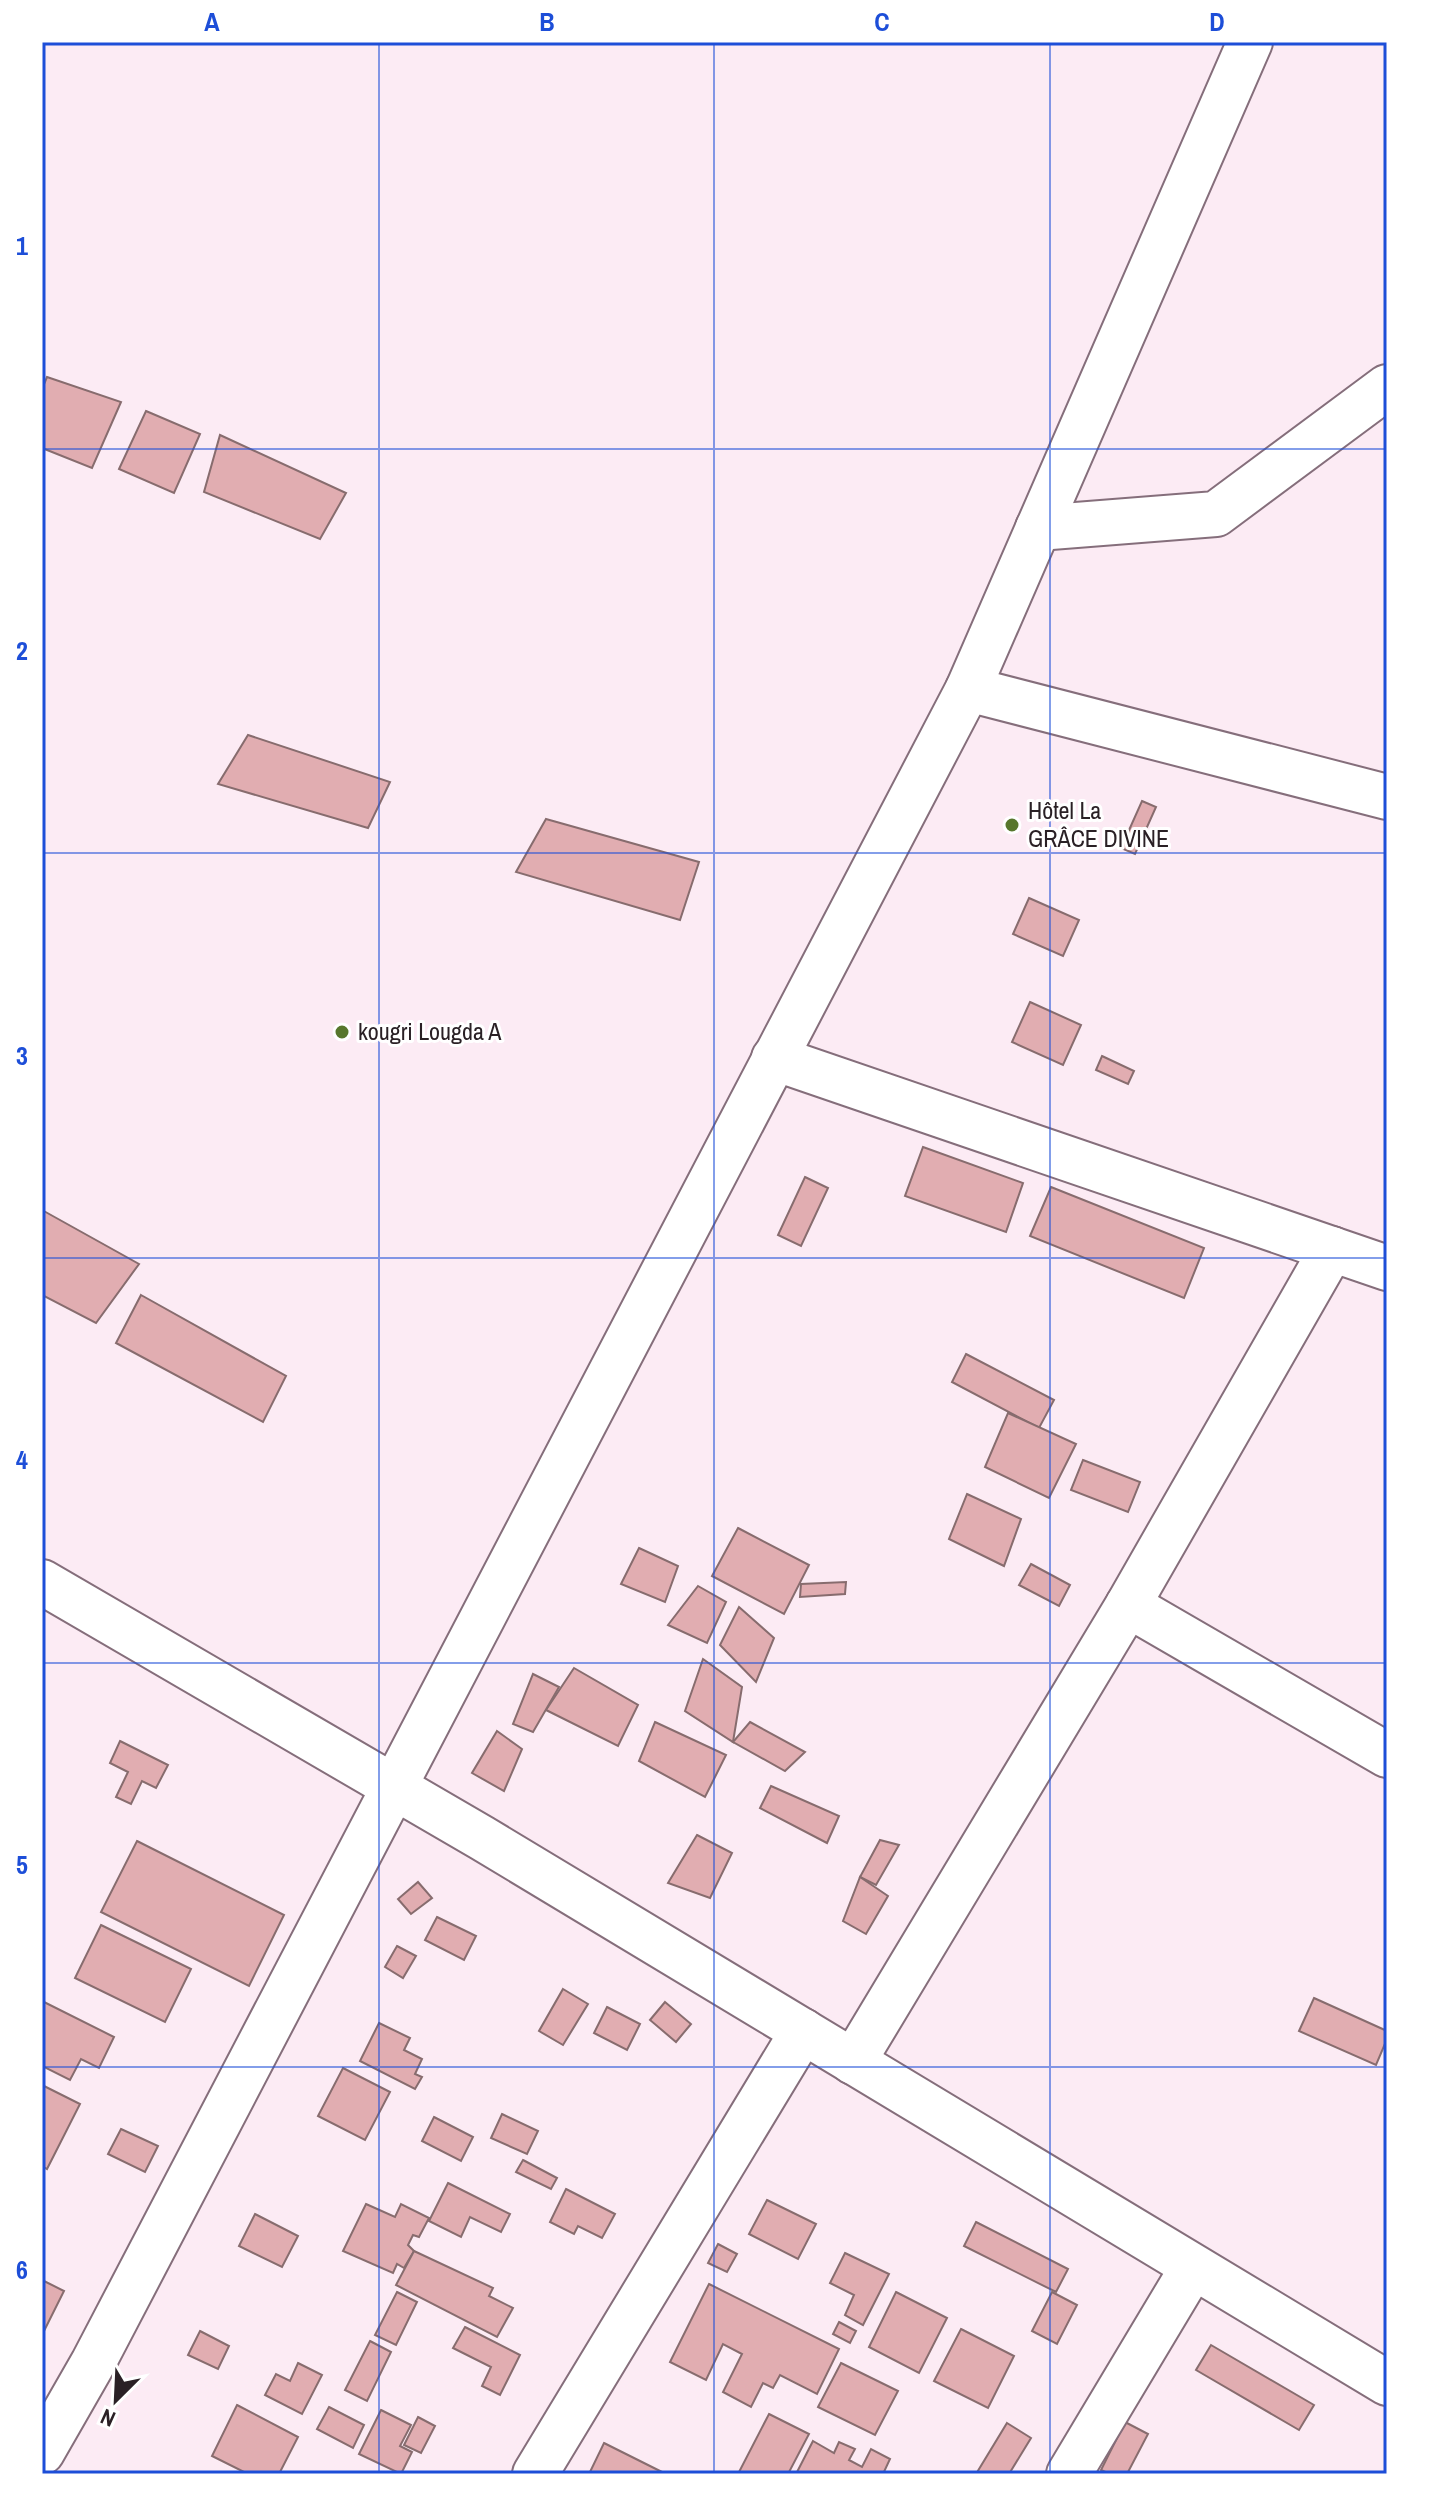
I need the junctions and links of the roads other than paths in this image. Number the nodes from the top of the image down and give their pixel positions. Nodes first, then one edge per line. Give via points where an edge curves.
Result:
1 (1250, 42) edge
2 (1387, 387) edge
3 (1038, 528) junction
4 (968, 689) junction
5 (1387, 797) edge
6 (774, 1058) junction
7 (1332, 1249) junction
8 (1387, 1268) edge
9 (42, 1582) edge
10 (1128, 1605) junction
11 (1387, 1755) edge
12 (393, 1786) junction
13 (803, 2031) junction
14 (853, 2062) junction
15 (1193, 2267) junction
16 (1387, 2383) edge
17 (42, 2452) edge
18 (535, 2474) edge
19 (1069, 2474) edge

1 - 3 street
2 - 3 street via 1216,514
3 - 4 street
4 - 5 street
4 - 6 street
6 - 7 street
6 - 12 street
7 - 8 street
7 - 10 street
9 - 12 street
10 - 11 street
10 - 14 street
12 - 13 street
12 - 17 street
13 - 14 street
13 - 18 street
14 - 15 street
15 - 16 street
15 - 19 street

